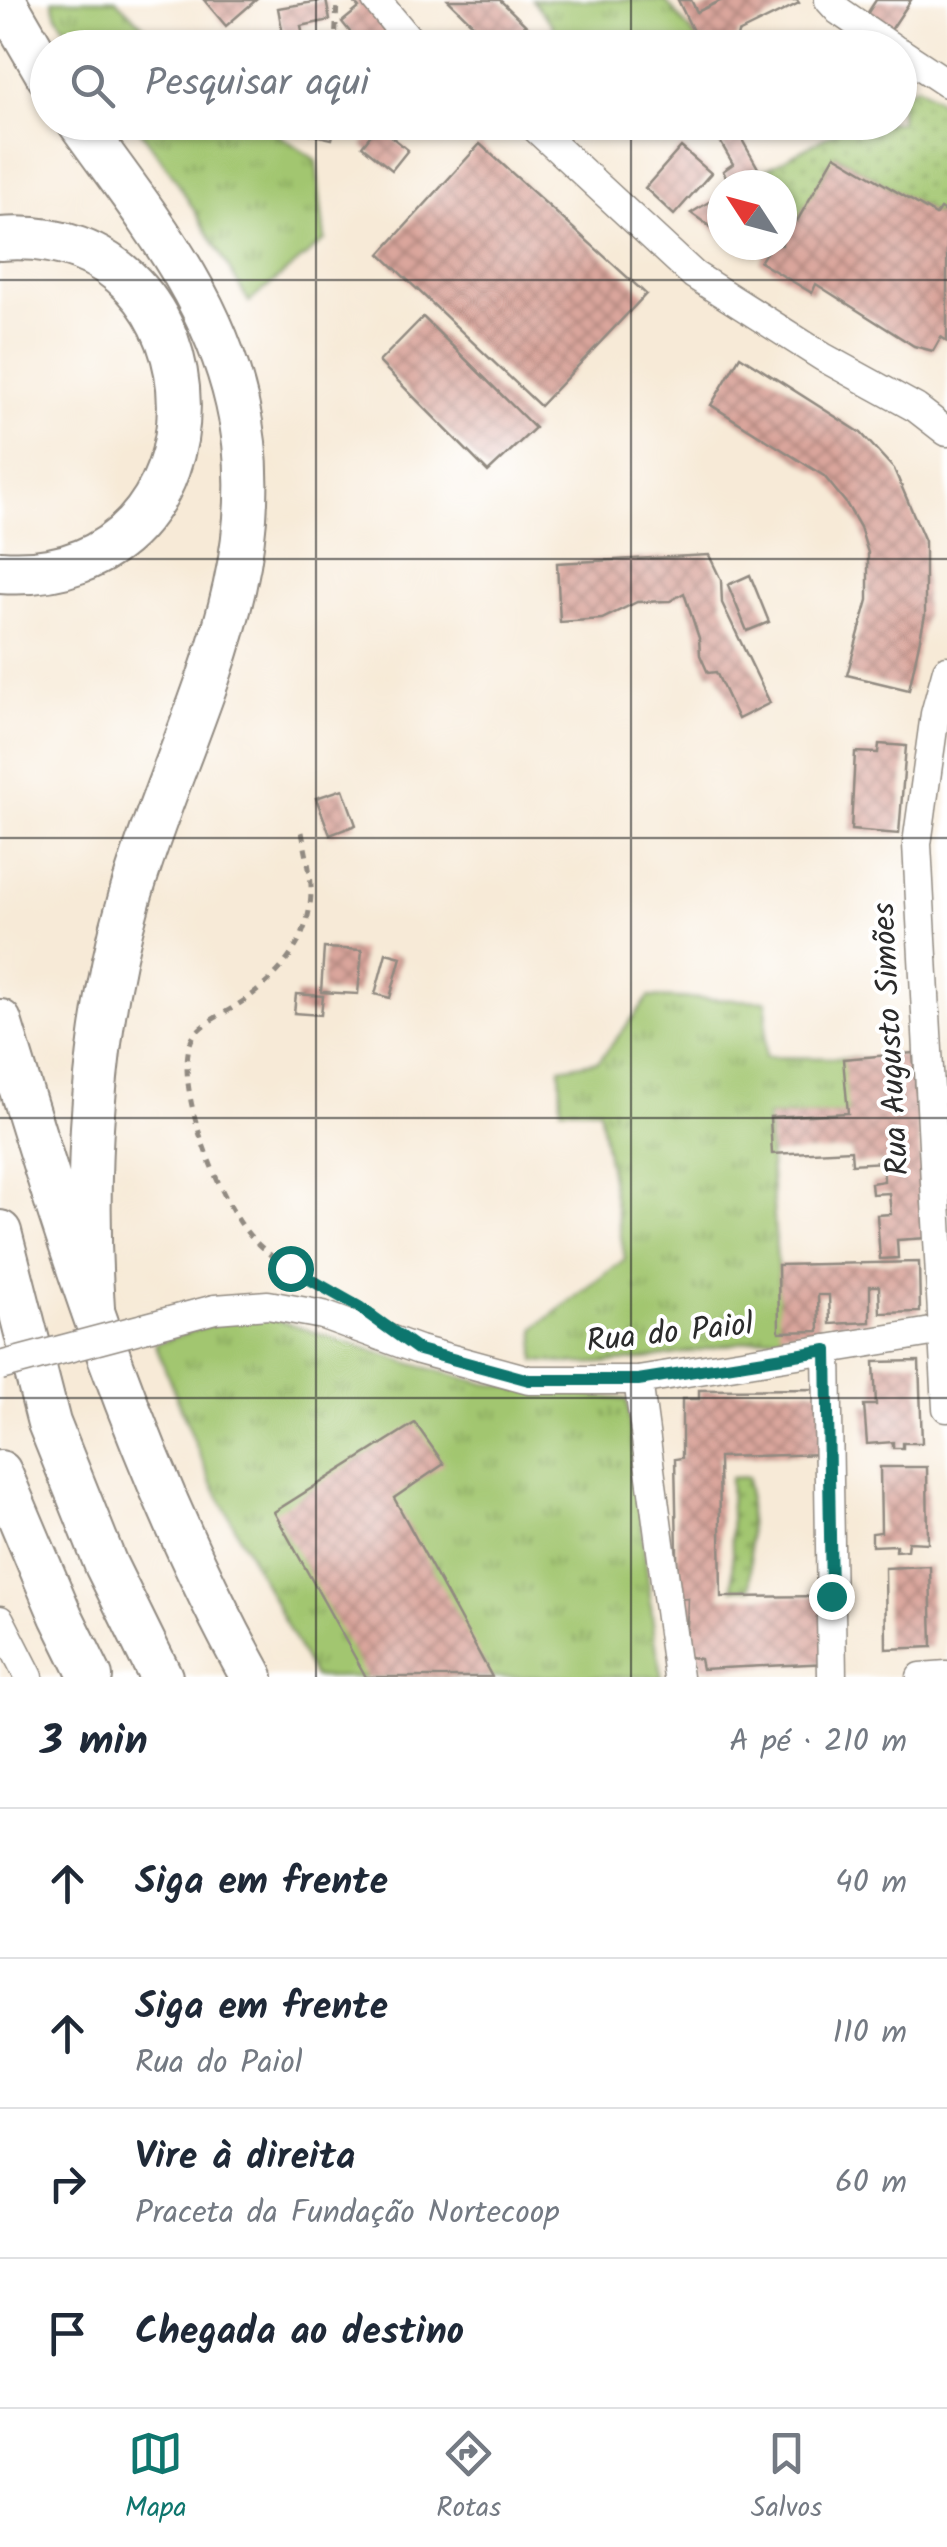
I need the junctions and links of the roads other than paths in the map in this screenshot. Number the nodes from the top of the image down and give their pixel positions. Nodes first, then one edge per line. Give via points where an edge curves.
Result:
1 (4, 0) edge
2 (376, 0) edge
3 (829, 0) edge
4 (401, 30) edge
5 (867, 30) edge
6 (30, 45) edge
7 (917, 63) edge
8 (947, 83) edge
9 (92, 140) edge
10 (548, 140) edge
11 (0, 239) edge
12 (947, 405) edge
13 (916, 408) junction
14 (947, 432) edge
15 (0, 572) edge
16 (947, 670) edge
17 (0, 1021) edge
18 (0, 1232) edge
19 (93, 1308) junction
20 (0, 1326) edge
21 (944, 1330) junction
22 (827, 1350) junction
23 (0, 1366) edge
24 (638, 1380) junction
25 (947, 1408) edge
26 (50, 1424) junction
27 (0, 1472) edge
28 (0, 1620) edge
29 (947, 1674) edge
30 (29, 1677) edge
31 (91, 1677) edge
32 (161, 1677) edge
33 (252, 1677) edge
34 (678, 1677) edge
35 (832, 1677) edge
36 (922, 1677) edge

1 - 6 highway
2 - 4 street
3 - 5 street
7 - 8 street
9 - 19 highway via 205,308 238,404 247,486 244,541 229,608 116,948 93,1138
10 - 13 street via 694,275
11 - 15 highway via 50,240 122,277 162,329 181,400 162,487 126,530 60,567
12 - 13 street
13 - 14 street
16 - 21 street, Rua Augusto Simões via 918,844
17 - 19 highway
18 - 26 highway
19 - 33 highway via 154,1476
20 - 26 highway
21 - 22 street, Rua do Paiol
21 - 25 street, Rua Augusto Simões
22 - 24 street, Rua do Paiol
22 - 35 street
23 - 24 street, Rua do Paiol, bridge via 214,1309 268,1305 323,1314 529,1380
24 - 34 street
26 - 32 highway via 106,1566
27 - 31 highway
28 - 30 street
29 - 36 street

